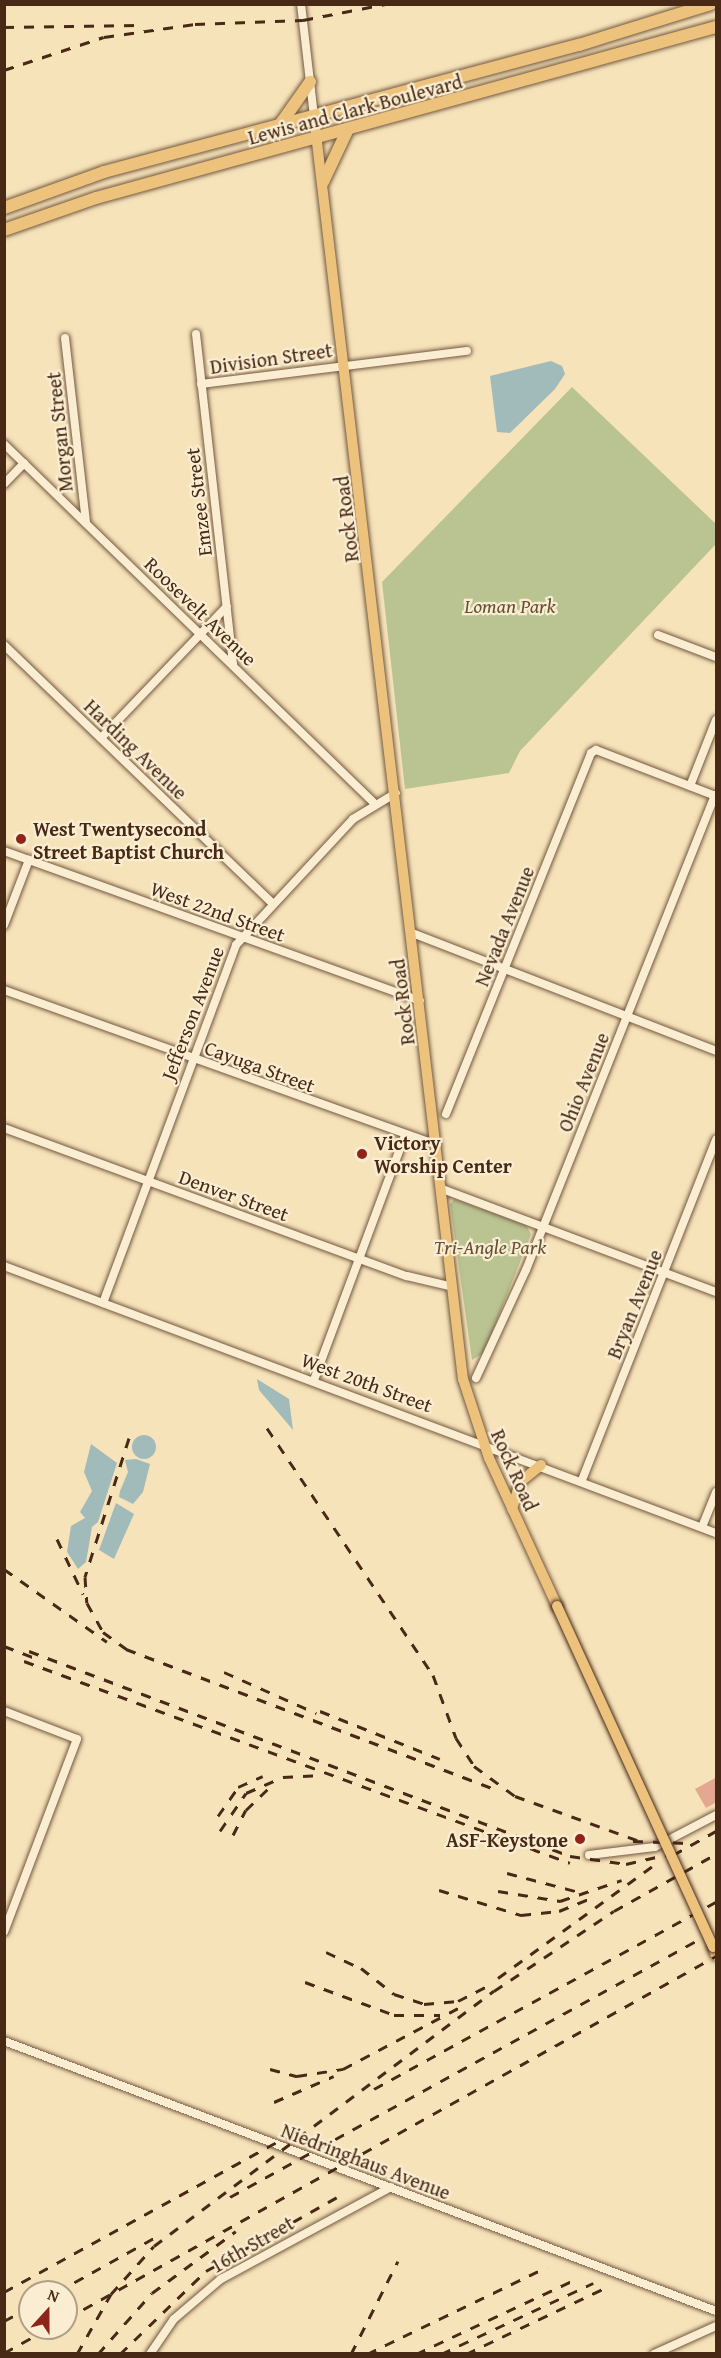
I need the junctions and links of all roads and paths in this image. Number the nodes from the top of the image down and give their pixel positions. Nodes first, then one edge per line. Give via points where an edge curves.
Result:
1 (301, 4) edge
2 (711, 4) edge
3 (717, 27) edge
4 (310, 82) junction
5 (314, 117) junction
6 (279, 126) junction
7 (347, 131) junction
8 (317, 139) junction
9 (323, 182) junction
10 (4, 208) edge
11 (4, 230) edge
12 (195, 334) dead end
13 (65, 338) dead end
14 (467, 351) dead end
15 (346, 364) junction
16 (201, 384) junction
17 (4, 444) edge
18 (24, 463) junction
19 (4, 484) edge
20 (86, 523) junction
21 (226, 606) junction
22 (201, 634) junction
23 (658, 635) dead end
24 (4, 645) edge
25 (717, 657) edge
26 (233, 666) junction
27 (717, 720) edge
28 (101, 738) junction
29 (690, 786) junction
30 (396, 794) junction
31 (716, 796) edge
32 (373, 802) junction
33 (4, 851) edge
34 (29, 860) junction
35 (271, 902) junction
36 (4, 924) edge
37 (412, 933) junction
38 (241, 937) junction
39 (505, 968) junction
40 (4, 990) edge
41 (420, 1001) junction
42 (627, 1016) junction
43 (717, 1051) edge
44 (192, 1059) junction
45 (446, 1114) dead end
46 (4, 1128) edge
47 (405, 1135) junction
48 (717, 1139) edge
49 (437, 1144) junction
50 (148, 1181) junction
51 (442, 1190) junction
52 (544, 1225) junction
53 (359, 1259) junction
54 (4, 1266) edge
55 (665, 1272) junction
56 (453, 1287) junction
57 (717, 1292) edge
58 (104, 1303) junction
59 (476, 1378) dead end
60 (314, 1380) junction
61 (483, 1442) junction
62 (541, 1465) junction
63 (582, 1480) junction
64 (717, 1492) edge
65 (512, 1509) junction
66 (702, 1527) junction
67 (717, 1533) edge
68 (4, 1711) edge
69 (717, 1815) edge
70 (589, 1855) dead end
71 (4, 1932) edge
72 (715, 1952) edge
73 (4, 2041) edge
74 (391, 2187) junction
75 (717, 2311) edge
76 (717, 2326) edge
77 (150, 2354) edge
78 (654, 2354) edge

1 - 4 street, Rock Road
2 - 5 highway, Lewis and Clark Boulevard
3 - 7 highway, Lewis and Clark Boulevard
4 - 5 street, Rock Road
4 - 6 highway
5 - 6 highway, Lewis and Clark Boulevard
5 - 8 main road, Rock Road
6 - 10 highway, Lewis and Clark Boulevard via 104,172
7 - 8 highway, Lewis and Clark Boulevard
7 - 9 highway
8 - 9 main road, Rock Road
8 - 11 highway, Lewis and Clark Boulevard via 96,198
9 - 15 main road, Rock Road
12 - 16 street, Emzee Street
13 - 20 street, Morgan Street
14 - 15 street, Division Street
15 - 16 street, Division Street
15 - 30 main road, Rock Road
16 - 21 street, Emzee Street
17 - 18 street, Roosevelt Avenue
18 - 19 street
18 - 20 street, Roosevelt Avenue
20 - 22 street, Roosevelt Avenue
21 - 22 street
21 - 26 street, Emzee Street
22 - 26 street, Roosevelt Avenue
22 - 28 street
23 - 25 street
24 - 28 street, Harding Avenue
26 - 32 street, Roosevelt Avenue
27 - 29 street
28 - 35 street, Harding Avenue
29 - 31 street
29 - 39 street, Nevada Avenue via 593,751
30 - 32 street, Jefferson Avenue
30 - 37 main road, Rock Road
31 - 42 street, Ohio Avenue
32 - 35 street, Jefferson Avenue
33 - 34 street, West 22nd Street
34 - 36 street
34 - 38 street, West 22nd Street
35 - 38 street, Jefferson Avenue
37 - 39 street
37 - 41 main road, Rock Road
38 - 41 street, West 22nd Street
38 - 44 street, Jefferson Avenue
39 - 42 street
39 - 45 street, Nevada Avenue
40 - 44 street, Cayuga Street
41 - 49 main road, Rock Road
42 - 43 street
42 - 52 street, Ohio Avenue
44 - 47 street, Cayuga Street
44 - 50 street, Jefferson Avenue
46 - 50 street, Denver Street
47 - 49 street, Cayuga Street
47 - 53 street
48 - 55 street, Bryan Avenue
49 - 51 main road, Rock Road
50 - 53 street, Denver Street
50 - 58 street, Jefferson Avenue
51 - 52 street
51 - 56 main road, Rock Road
52 - 55 street
52 - 59 street, Ohio Avenue
53 - 56 street, Denver Street
53 - 60 street
54 - 58 street, West 20th Street
55 - 57 street
55 - 63 street, Bryan Avenue
56 - 61 main road, Rock Road via 463,1379
58 - 60 street, West 20th Street
60 - 61 street, West 20th Street
61 - 62 street, West 20th Street
61 - 65 main road, Rock Road
62 - 63 street, West 20th Street
62 - 65 main road via 520,1482
63 - 66 street, West 20th Street
64 - 66 street
65 - 72 main road, Rock Road, bridge
66 - 67 street, West 20th Street
68 - 71 street via 77,1739
69 - 70 street via 656,1847
73 - 74 street, Niedringhaus Avenue
74 - 75 street, Niedringhaus Avenue
74 - 77 street, 16th Street via 222,2279 174,2319
76 - 78 street

